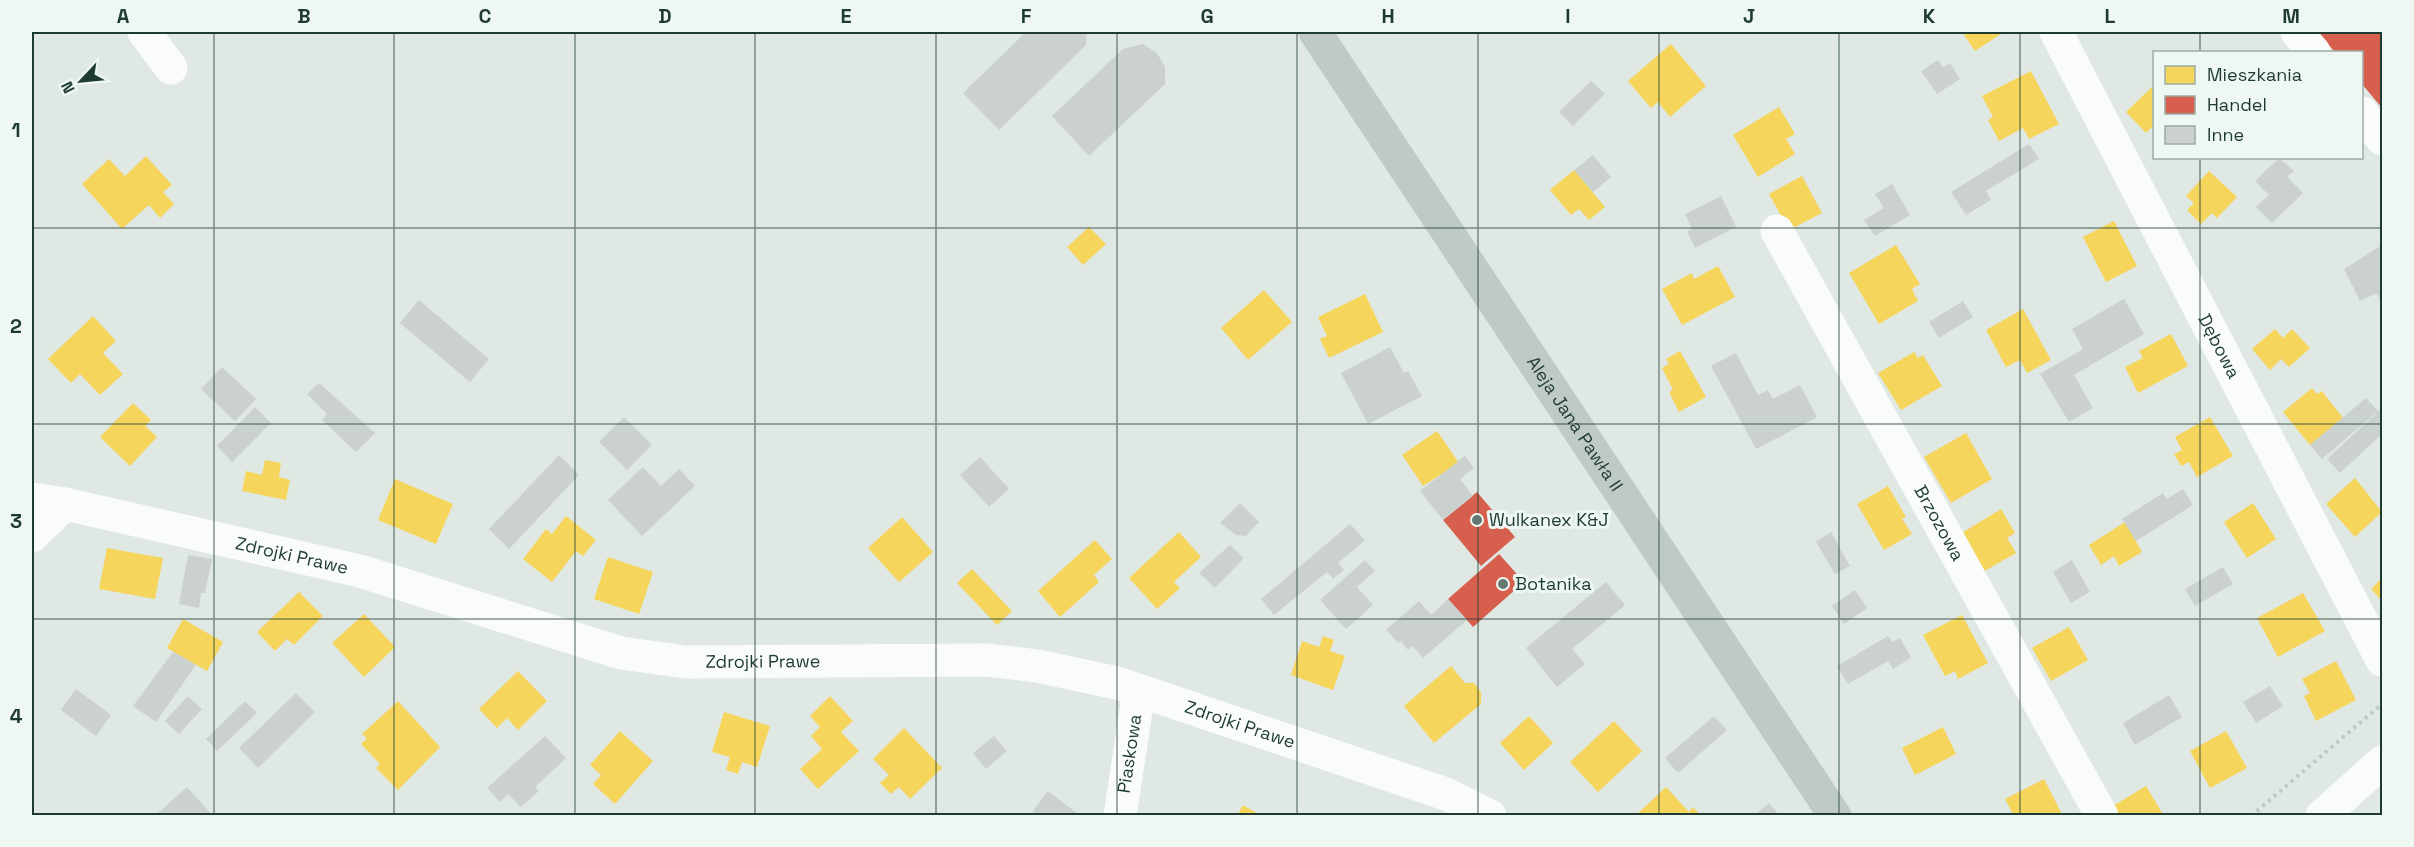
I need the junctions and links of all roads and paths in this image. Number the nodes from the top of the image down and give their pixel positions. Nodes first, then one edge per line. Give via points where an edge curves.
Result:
1 (144, 32) edge
2 (1316, 32) edge
3 (2056, 32) edge
4 (2297, 32) edge
5 (2313, 51) edge
6 (171, 68) dead end
7 (2363, 115) edge
8 (2382, 139) edge
9 (1777, 231) dead end
10 (32, 499) edge
11 (65, 504) junction
12 (32, 536) edge
13 (2382, 660) edge
14 (1140, 691) junction
15 (2382, 704) edge
16 (2382, 762) edge
17 (1120, 816) edge
18 (1490, 816) edge
19 (1835, 816) edge
20 (2102, 816) edge
21 (2251, 816) edge
22 (2322, 816) edge

1 - 6 street
2 - 19 main road, Aleja Jana Pawła II
3 - 13 street, Dębowa
4 - 5 street
7 - 8 street
9 - 20 street, Brzozowa
10 - 11 street, Zdrojki Prawe
11 - 12 street
11 - 14 street, Zdrojki Prawe via 360,571 621,653 686,662 987,660 1037,666
14 - 17 street, Piaskowa
14 - 18 street, Zdrojki Prawe via 1446,794
15 - 21 path
16 - 22 street

